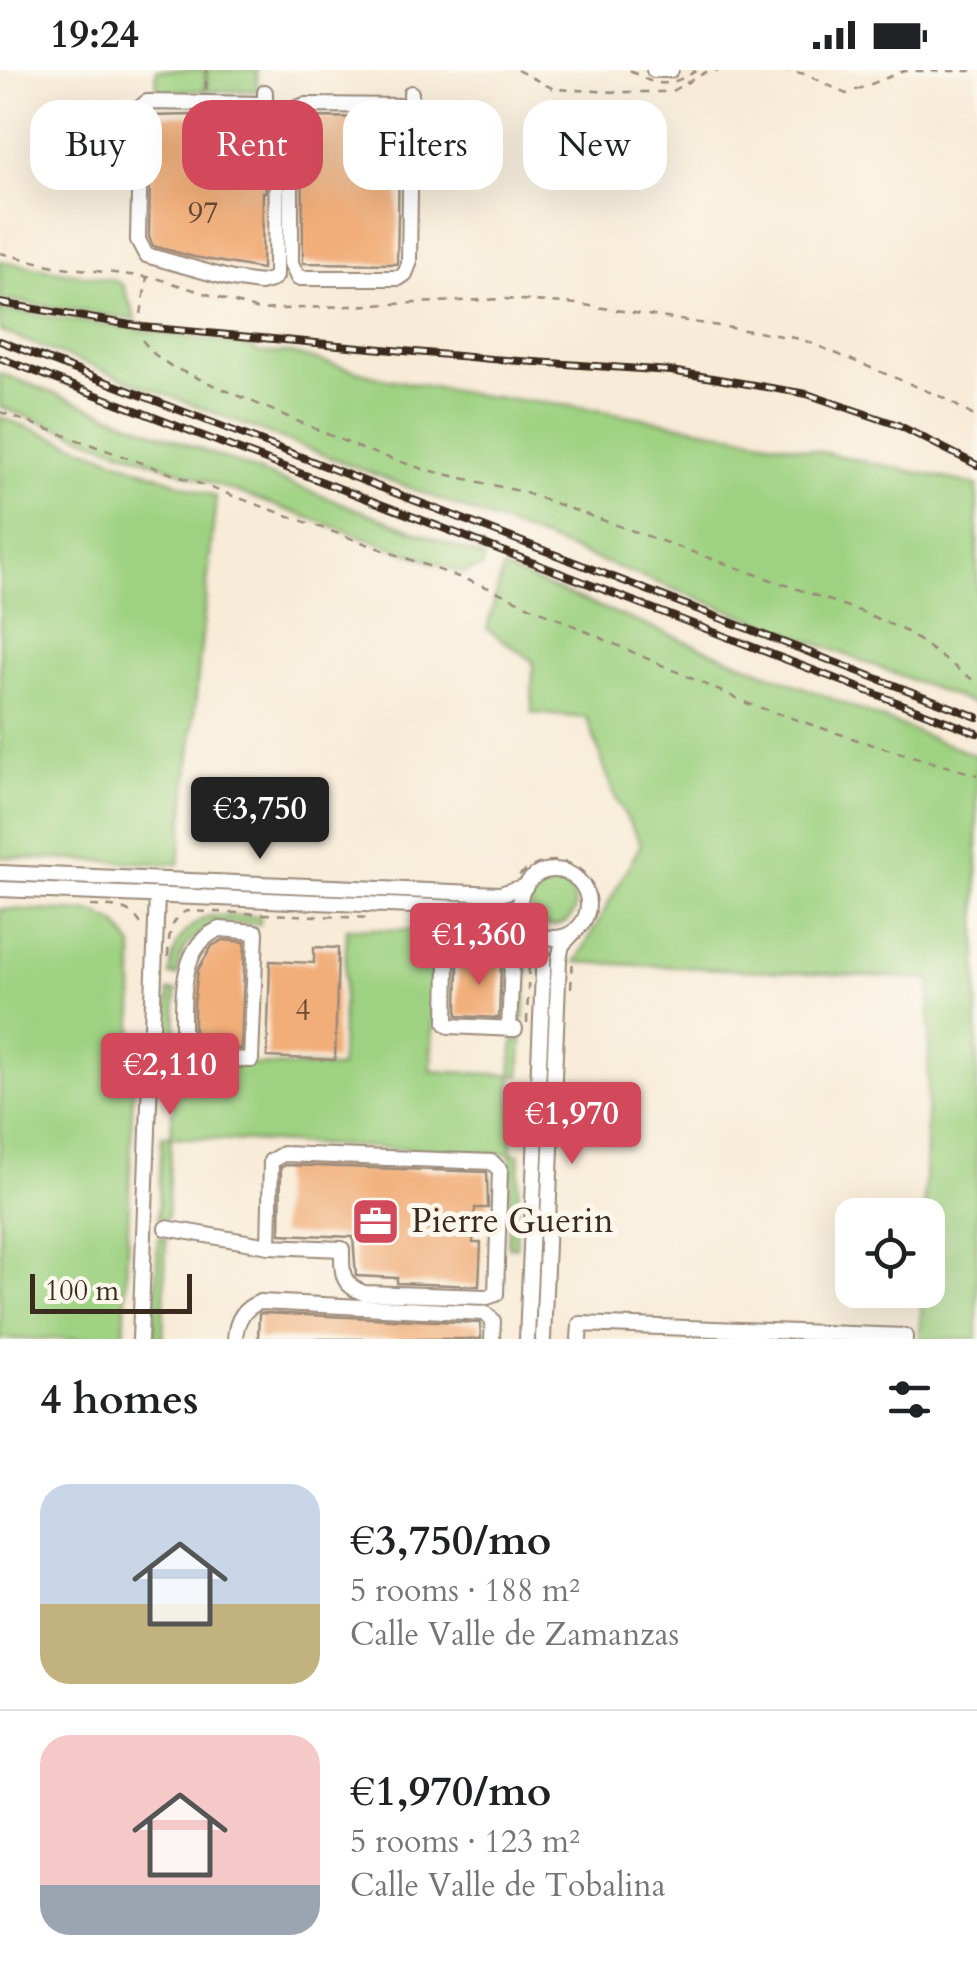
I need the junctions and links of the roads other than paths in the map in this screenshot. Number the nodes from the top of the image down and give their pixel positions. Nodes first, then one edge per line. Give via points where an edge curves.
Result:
1 (654, 70) edge
2 (671, 70) edge
3 (283, 150) junction
4 (0, 873) edge
5 (526, 886) junction
6 (0, 889) edge
7 (157, 896) junction
8 (578, 928) junction
9 (532, 936) junction
10 (455, 938) joint
11 (181, 983) joint
12 (166, 1228) dead end
13 (268, 1246) junction
14 (140, 1339) edge
15 (235, 1339) edge
16 (492, 1339) edge
17 (527, 1339) edge
18 (543, 1339) edge
19 (579, 1339) edge
20 (905, 1339) edge

1 - 2 street
3 - 3 street via 294,109 305,99 411,100 406,274 298,278 291,263
3 - 3 street via 271,280 246,282 146,255 138,240 138,116 148,96 265,98
4 - 5 street via 500,894
5 - 8 street via 547,872 574,877 588,906
5 - 9 street via 521,908
6 - 7 street
7 - 9 street via 499,910 518,916
7 - 14 street
8 - 9 street via 561,937
8 - 18 street via 559,959
9 - 17 street via 543,966
10 - 10 street via 510,954 517,1029 446,1023 447,959
11 - 11 street via 183,1057 251,1060 256,932 210,933 192,951
12 - 13 street
13 - 13 street via 271,1161 282,1154 492,1162 500,1170 501,1294 364,1293 342,1275 342,1248
15 - 16 street via 240,1318 260,1302 486,1313 493,1321
19 - 20 street via 580,1324

